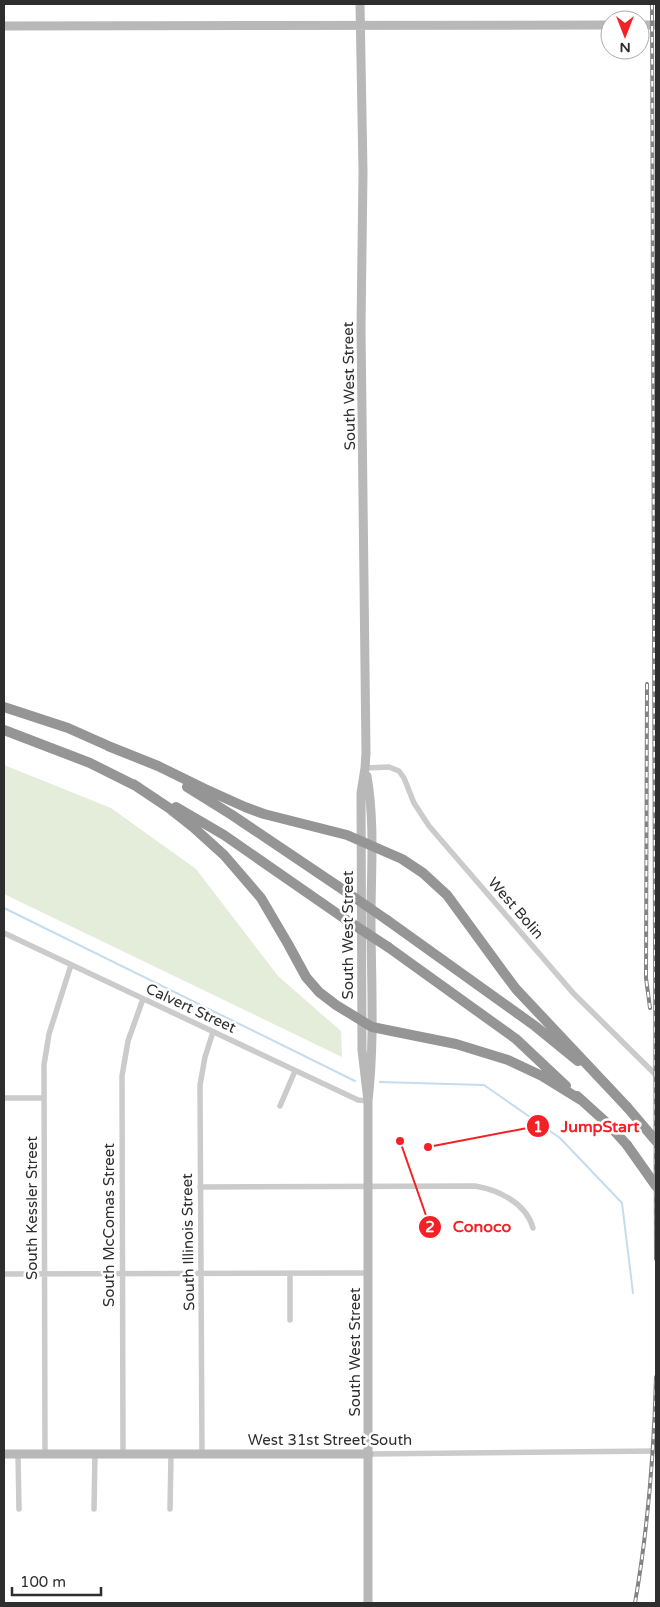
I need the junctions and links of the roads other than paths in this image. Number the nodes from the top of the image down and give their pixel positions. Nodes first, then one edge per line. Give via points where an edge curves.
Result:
1 (360, 4) edge
2 (360, 24) junction
3 (600, 24) edge
4 (4, 26) edge
5 (4, 706) edge
6 (4, 730) edge
7 (108, 746) junction
8 (365, 768) junction
9 (132, 784) junction
10 (361, 840) junction
11 (371, 846) junction
12 (4, 933) edge
13 (71, 965) junction
14 (143, 999) junction
15 (362, 1021) junction
16 (372, 1027) junction
17 (213, 1032) junction
18 (295, 1071) junction
19 (656, 1075) edge
20 (600, 1078) junction
21 (4, 1098) edge
22 (44, 1098) junction
23 (581, 1100) junction
24 (368, 1101) junction
25 (280, 1106) dead end
26 (656, 1141) edge
27 (656, 1186) edge
28 (200, 1187) junction
29 (368, 1187) junction
30 (533, 1228) dead end
31 (201, 1273) junction
32 (290, 1273) junction
33 (369, 1273) junction
34 (4, 1274) edge
35 (45, 1274) junction
36 (122, 1274) junction
37 (290, 1320) dead end
38 (656, 1450) edge
39 (4, 1454) edge
40 (18, 1454) junction
41 (45, 1454) junction
42 (95, 1454) junction
43 (123, 1454) junction
44 (171, 1454) junction
45 (202, 1454) junction
46 (369, 1454) junction
47 (19, 1509) dead end
48 (94, 1509) dead end
49 (170, 1509) dead end
50 (368, 1603) edge

1 - 2 street, South West Street
2 - 3 street
2 - 4 street
2 - 8 street, South West Street
5 - 7 highway
6 - 9 highway via 90,763
7 - 10 highway via 245,807
7 - 20 highway, bridge via 206,798 345,891 535,1026
8 - 10 street, South West Street via 361,793
8 - 11 street, South West Street via 370,792
8 - 19 street, West Bolin via 390,767 399,771 429,826 574,994
9 - 15 highway via 169,808 224,854 260,898 306,977 327,998
9 - 23 highway, bridge via 224,836 388,947 516,1038
10 - 11 highway
10 - 15 street, South West Street
11 - 16 street, South West Street
11 - 20 highway via 402,859 447,895 504,974
12 - 13 street, Calvert Street
13 - 14 street, Calvert Street
13 - 22 street, South Kessler Street via 49,1034 44,1065
14 - 17 street, Calvert Street
14 - 36 street, South McComas Street via 122,1069
15 - 16 highway
15 - 24 street, South West Street
16 - 23 highway via 492,1054 522,1066
16 - 24 street, South West Street
17 - 18 street, Calvert Street
17 - 28 street, South Illinois Street via 200,1079
18 - 24 street, Calvert Street via 358,1100
18 - 25 street
20 - 26 highway, bridge
21 - 22 street
22 - 35 street, South Kessler Street
23 - 27 highway, bridge via 627,1145
24 - 29 street, South West Street
28 - 29 street
28 - 31 street, South Illinois Street
29 - 30 street via 460,1185 492,1189 518,1205
29 - 33 street, South West Street
31 - 32 street
31 - 36 street
31 - 45 street, South Illinois Street
32 - 33 street
32 - 37 street
33 - 46 street, South West Street
34 - 35 street
35 - 36 street
35 - 41 street, South Kessler Street
36 - 43 street, South McComas Street
38 - 46 street, West 31st Street South
39 - 40 street, West 31st Street South
40 - 41 street, West 31st Street South
40 - 47 street
41 - 42 street, West 31st Street South
42 - 43 street, West 31st Street South
42 - 48 street
43 - 44 street, West 31st Street South
44 - 45 street, West 31st Street South
44 - 49 street
45 - 46 street, West 31st Street South
46 - 50 street, South West Street

